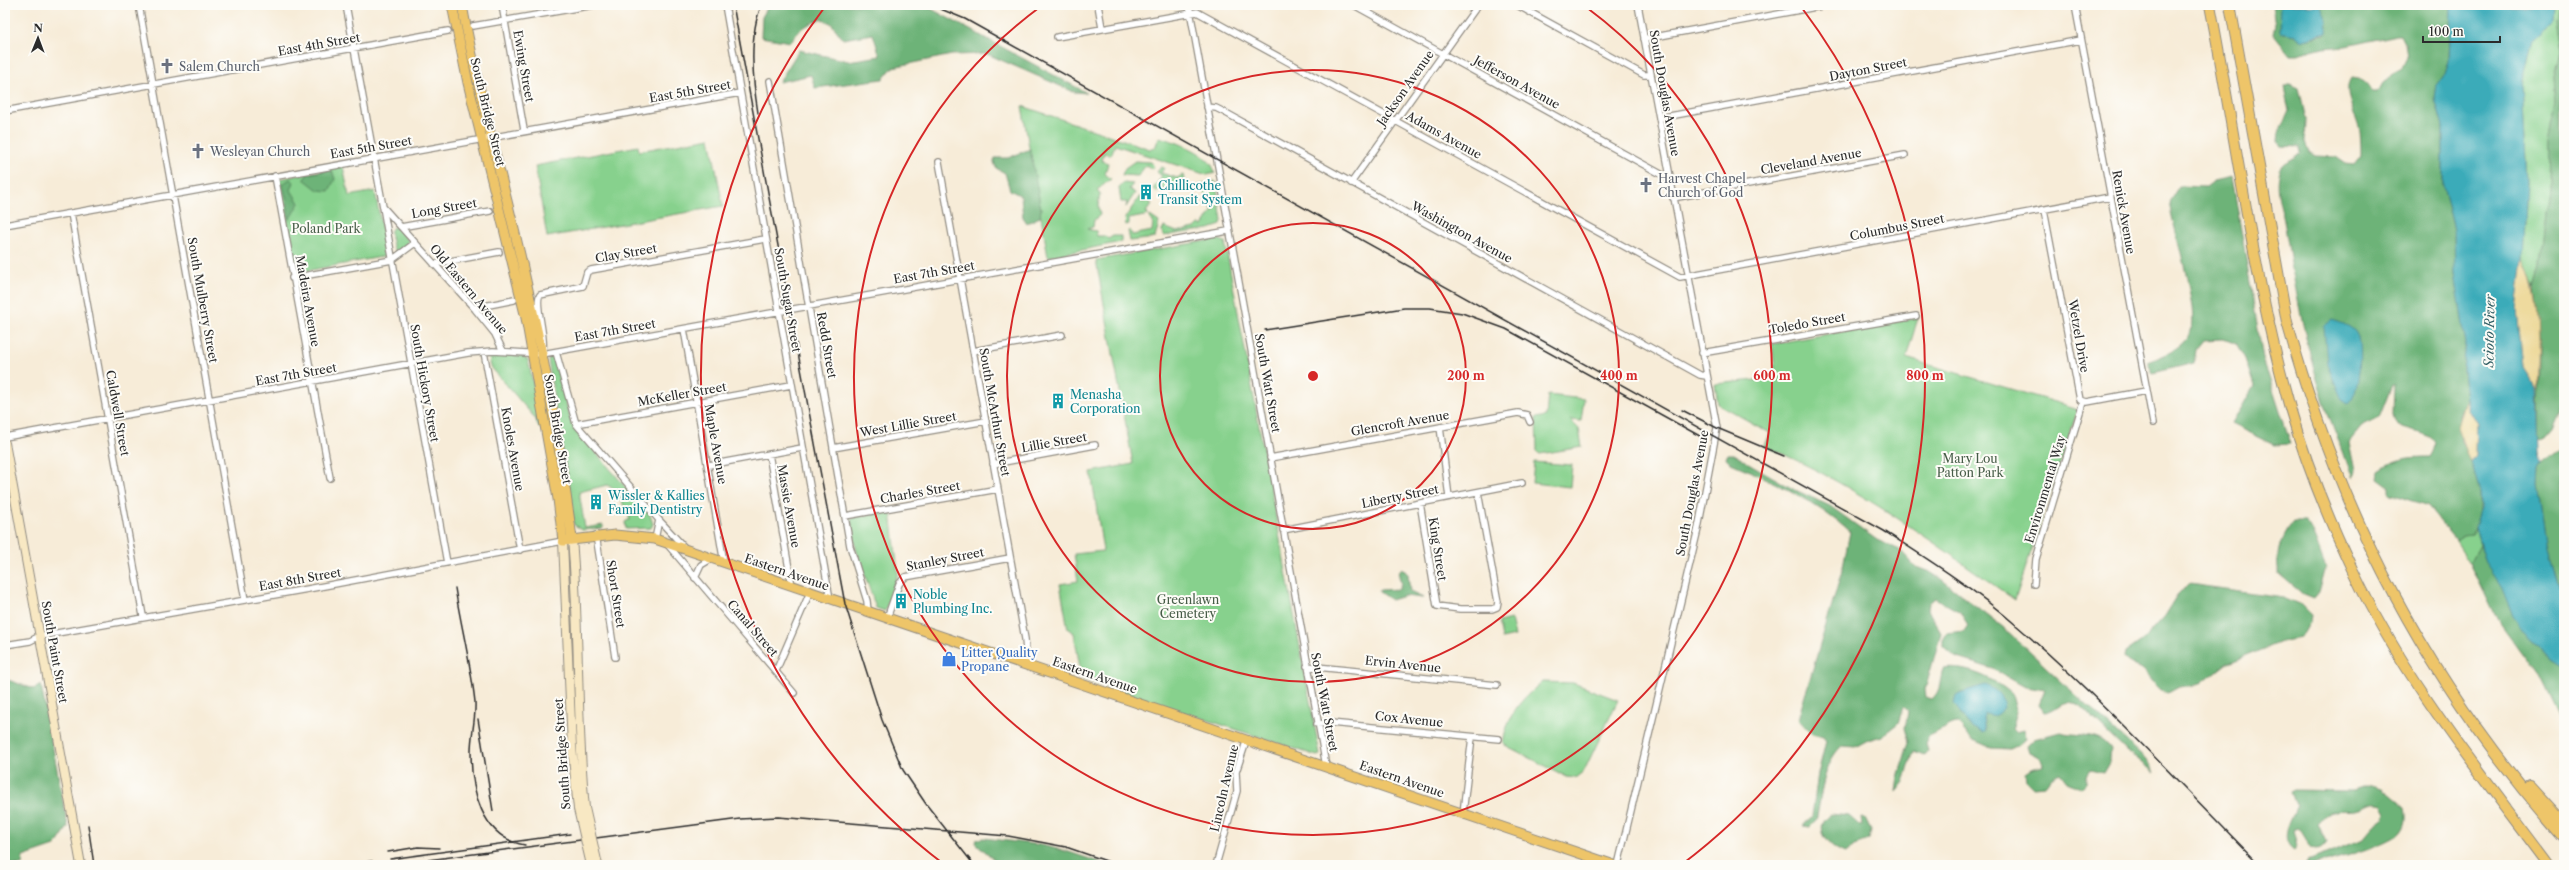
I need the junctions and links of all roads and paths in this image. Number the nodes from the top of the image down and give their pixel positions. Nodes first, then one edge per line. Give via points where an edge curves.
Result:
1 (139, 5) edge
2 (346, 5) edge
3 (452, 5) edge
4 (462, 5) edge
5 (502, 5) edge
6 (594, 5) edge
7 (725, 5) edge
8 (1098, 5) edge
9 (1189, 5) edge
10 (1354, 5) edge
11 (1478, 5) edge
12 (1517, 5) edge
13 (1638, 5) edge
14 (1827, 5) edge
15 (2075, 5) edge
16 (2210, 5) edge
17 (2230, 5) edge
18 (1190, 12) junction
19 (505, 21) junction
20 (473, 26) dead end
21 (1102, 28) junction
22 (448, 32) dead end
23 (1057, 38) dead end
24 (1644, 39) junction
25 (2081, 40) junction
26 (354, 49) junction
27 (1442, 54) junction
28 (1650, 75) junction
29 (770, 81) dead end
30 (153, 84) junction
31 (740, 93) junction
32 (1207, 107) junction
33 (5, 112) edge
34 (1659, 118) junction
35 (1396, 121) junction
36 (524, 130) junction
37 (487, 137) junction
38 (1905, 156) dead end
39 (373, 158) junction
40 (939, 162) dead end
41 (275, 176) junction
42 (1670, 179) junction
43 (1351, 183) junction
44 (172, 194) junction
45 (2110, 197) junction
46 (1673, 198) junction
47 (383, 206) junction
48 (2044, 210) junction
49 (490, 211) dead end
50 (71, 213) junction
51 (5, 225) edge
52 (401, 227) junction
53 (1228, 231) junction
54 (765, 239) junction
55 (415, 243) junction
56 (499, 252) dead end
57 (392, 260) junction
58 (434, 264) junction
59 (1688, 277) junction
60 (292, 278) junction
61 (960, 278) junction
62 (514, 300) dead end
63 (809, 306) junction
64 (474, 308) junction
65 (779, 311) junction
66 (1916, 316) dead end
67 (684, 328) junction
68 (1062, 335) dead end
69 (503, 351) junction
70 (973, 351) junction
71 (484, 352) junction
72 (556, 352) junction
73 (1702, 353) junction
74 (537, 355) junction
75 (410, 364) junction
76 (1706, 376) junction
77 (312, 383) junction
78 (791, 385) junction
79 (2146, 391) junction
80 (209, 400) junction
81 (697, 402) junction
82 (2083, 402) junction
83 (107, 417) junction
84 (986, 421) junction
85 (1530, 422) dead end
86 (2153, 423) dead end
87 (576, 424) junction
88 (1440, 427) junction
89 (5, 437) edge
90 (5, 443) edge
91 (1095, 445) dead end
92 (802, 448) junction
93 (833, 448) junction
94 (769, 454) junction
95 (1270, 458) junction
96 (994, 464) junction
97 (709, 465) junction
98 (330, 478) dead end
99 (1522, 483) dead end
100 (998, 489) junction
101 (1478, 492) junction
102 (1449, 497) junction
103 (1420, 503) junction
104 (845, 516) junction
105 (659, 520) junction
106 (1283, 530) junction
107 (596, 535) junction
108 (655, 539) junction
109 (567, 540) junction
110 (665, 542) junction
111 (520, 550) junction
112 (687, 550) junction
113 (1010, 558) junction
114 (711, 559) junction
115 (447, 563) junction
116 (724, 563) junction
117 (695, 578) junction
118 (2034, 584) dead end
119 (792, 586) junction
120 (810, 592) junction
121 (830, 599) junction
122 (245, 600) junction
123 (868, 611) junction
124 (143, 616) junction
125 (887, 618) junction
126 (40, 636) junction
127 (5, 645) edge
128 (615, 657) dead end
129 (1027, 665) junction
130 (1307, 666) junction
131 (776, 671) junction
132 (1497, 685) dead end
133 (794, 693) dead end
134 (1318, 724) junction
135 (2478, 728) junction
136 (1472, 737) junction
137 (1247, 739) junction
138 (1499, 739) dead end
139 (1326, 766) junction
140 (581, 808) junction
141 (1463, 813) junction
142 (2564, 823) edge
143 (2564, 837) edge
144 (81, 865) edge
145 (590, 865) edge
146 (598, 865) edge
147 (1216, 865) edge
148 (1614, 865) edge
149 (1618, 865) edge
150 (2549, 865) edge

1 - 30 street, South Mulberry Street
2 - 26 street, South Hickory Street
3 - 37 main road, South Bridge Street via 468,83
4 - 37 main road, South Bridge Street
5 - 19 street, Ewing Street
6 - 19 street
7 - 31 street, South Sugar Street
8 - 21 street
9 - 18 street, South Watt Street
10 - 27 street, Jefferson Avenue
11 - 27 street, Jackson Avenue
12 - 28 street via 1644,75
13 - 24 street, South Douglas Avenue
14 - 24 street
15 - 25 street, Renick Avenue
16 - 150 highway via 2272,335 2291,410 2330,519 2386,634 2435,710
17 - 135 highway via 2287,322 2329,455 2370,548 2404,616
18 - 21 street
18 - 32 street, South Watt Street
18 - 35 street, Adams Avenue via 1197,12
19 - 20 street
19 - 36 street, Ewing Street
21 - 23 street
22 - 26 street, East 4th Street
24 - 28 street, South Douglas Avenue
25 - 34 street, Dayton Street
25 - 45 street, Renick Avenue
26 - 30 street, East 4th Street
26 - 39 street, South Hickory Street
27 - 35 street, Jackson Avenue
27 - 42 street, Jefferson Avenue
28 - 34 street, South Douglas Avenue
29 - 63 street, Redd Street
30 - 33 street, East 4th Street
30 - 44 street, South Mulberry Street
31 - 36 street, East 5th Street
31 - 54 street, South Sugar Street
32 - 43 street, Washington Avenue via 1226,113
32 - 53 street, South Watt Street
34 - 42 street, South Douglas Avenue
35 - 43 street, Jackson Avenue
35 - 59 street, Adams Avenue via 1671,273
36 - 37 street, East 5th Street
37 - 39 street, East 5th Street
37 - 74 main road, South Bridge Street
38 - 46 street, Cleveland Avenue
39 - 41 street, East 5th Street
39 - 47 street, South Hickory Street
40 - 61 street, South McArthur Street
41 - 44 street, East 5th Street
41 - 60 street, Madeira Avenue
42 - 46 street, South Douglas Avenue
43 - 76 street, Washington Avenue
44 - 50 street, East 5th Street
44 - 80 street, South Mulberry Street
45 - 48 street, Columbus Street
45 - 79 street, Renick Avenue
46 - 59 street, South Douglas Avenue
47 - 52 street, South Hickory Street
47 - 57 street, South Hickory Street
48 - 59 street, Columbus Street
48 - 82 street, Wetzel Drive via 2077,390
49 - 52 street, Long Street
50 - 51 street, East 5th Street
50 - 83 street, Caldwell Street
52 - 55 street, South Hickory Street
53 - 61 street, East 7th Street
53 - 95 street, South Watt Street
54 - 65 street, South Sugar Street
54 - 74 street, Clay Street via 591,270 587,272 583,286 540,295 537,301 545,340
55 - 57 street
55 - 58 street, Old Eastern Avenue
56 - 58 street
57 - 60 street
57 - 75 street, South Hickory Street
58 - 64 street, Old Eastern Avenue
59 - 73 street, South Douglas Avenue
60 - 77 street, Madeira Avenue
61 - 63 street, East 7th Street
61 - 70 street, South McArthur Street
62 - 64 street
63 - 65 street, East 7th Street
63 - 93 street, Redd Street
64 - 69 street, Old Eastern Avenue via 495,334
65 - 67 street, East 7th Street
65 - 78 street, South Sugar Street
66 - 73 street, Toledo Street
67 - 72 street, East 7th Street
67 - 81 street, Maple Avenue
68 - 70 street
69 - 71 street, East 7th Street
69 - 74 street, East 7th Street
70 - 84 street, South McArthur Street
71 - 75 street, East 7th Street
71 - 111 street, Knoles Avenue
72 - 74 street, East 7th Street
72 - 87 street
73 - 76 street, South Douglas Avenue
74 - 109 main road, South Bridge Street via 563,469
75 - 77 street, East 7th Street
75 - 115 street, South Hickory Street
76 - 149 street, South Douglas Avenue via 1716,428 1714,446 1698,529
77 - 80 street, East 7th Street
77 - 98 street, Madeira Avenue
78 - 81 street, McKeller Street
78 - 92 street, South Sugar Street
79 - 82 street
79 - 86 street, Renick Avenue
80 - 83 street, East 7th Street
80 - 122 street, South Mulberry Street
81 - 87 street, McKeller Street
81 - 97 street, Maple Avenue
82 - 118 street, Environmental Way via 2036,560
83 - 89 street, East 7th Street
83 - 124 street, Caldwell Street
84 - 93 street, West Lillie Street
84 - 96 street, South McArthur Street
85 - 88 street, Glencroft Avenue via 1527,414 1518,413
87 - 105 street
88 - 95 street, Glencroft Avenue
88 - 102 street
90 - 126 main road, South Paint Street
91 - 96 street, Lillie Street
92 - 94 street
92 - 121 street, South Sugar Street
93 - 104 street, Redd Street
94 - 97 street
94 - 119 street, Massie Avenue
95 - 106 street, South Watt Street
96 - 100 street, South McArthur Street
97 - 116 street, Maple Avenue
99 - 101 street, Liberty Street
100 - 104 street, Charles Street
100 - 113 street, South McArthur Street
101 - 102 street, Liberty Street
101 - 103 street, King Street via 1497,607 1438,607 1434,599
102 - 103 street, Liberty Street
103 - 106 street, Liberty Street
104 - 123 street, Redd Street via 852,556
105 - 108 street
105 - 112 street
106 - 130 street, South Watt Street
107 - 108 main road, Eastern Avenue
107 - 109 main road, Eastern Avenue
107 - 128 street, Short Street
108 - 110 main road, Eastern Avenue
109 - 111 street, East 8th Street
109 - 140 main road, South Bridge Street via 577,612
110 - 112 main road, Eastern Avenue
110 - 117 street, Canal Street
111 - 115 street, East 8th Street
112 - 114 main road, Eastern Avenue
113 - 125 street, Stanley Street via 905,577 899,584
113 - 129 street, South McArthur Street via 1028,657
114 - 116 main road, Eastern Avenue
114 - 117 street via 701,565
115 - 122 street, East 8th Street
116 - 119 main road, Eastern Avenue
117 - 131 street, Canal Street
119 - 120 main road, Eastern Avenue
120 - 121 main road, Eastern Avenue
120 - 131 street
121 - 123 main road, Eastern Avenue
122 - 124 street, East 8th Street
123 - 125 main road, Eastern Avenue
124 - 126 street, East 8th Street
125 - 129 main road, Eastern Avenue
126 - 127 street, East 8th Street via 30,641
126 - 144 main road, South Paint Street
129 - 137 main road, Eastern Avenue
130 - 132 street, Ervin Avenue
130 - 134 street, South Watt Street
131 - 133 street, Canal Street
134 - 136 street, Cox Avenue via 1330,722
134 - 139 street, South Watt Street
135 - 142 highway
135 - 143 highway
136 - 138 street, Cox Avenue
136 - 141 street
137 - 139 main road, Eastern Avenue
137 - 147 street, Lincoln Avenue via 1236,772 1236,795
139 - 141 main road, Eastern Avenue
140 - 145 main road, South Bridge Street, bridge
140 - 146 main road, South Bridge Street, bridge
141 - 148 main road, Eastern Avenue

